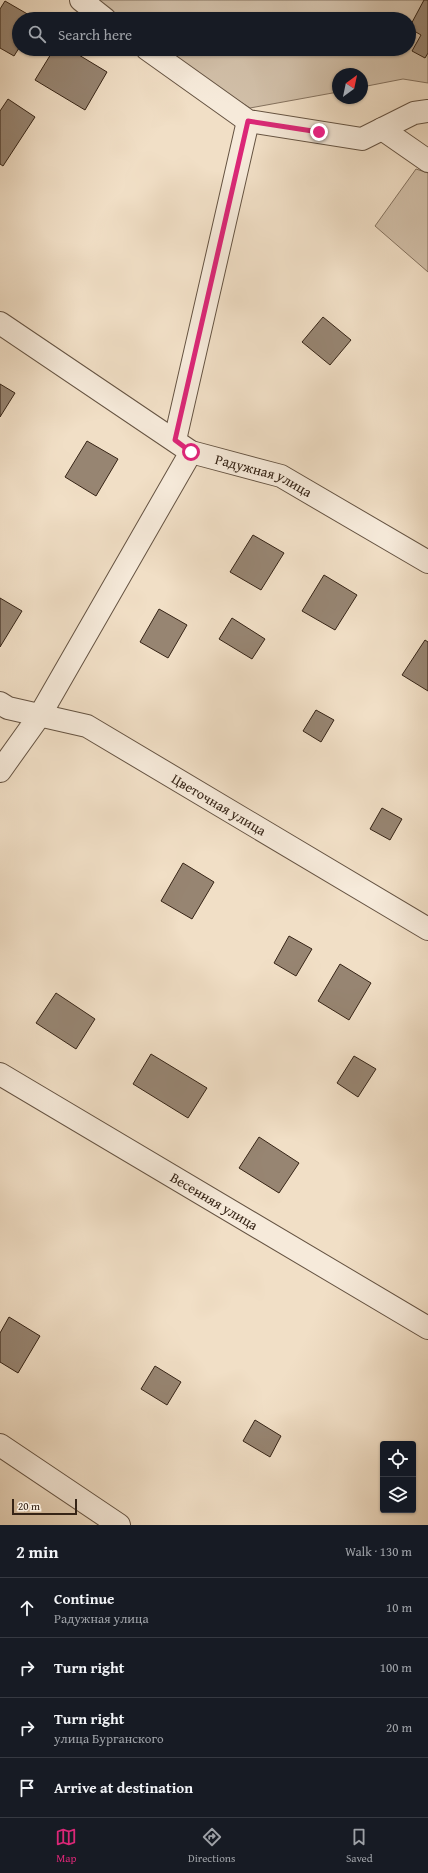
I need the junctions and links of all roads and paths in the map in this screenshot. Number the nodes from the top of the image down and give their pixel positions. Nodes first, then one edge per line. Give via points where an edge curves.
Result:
1 (85, 2) edge
2 (97, 12) edge
3 (157, 56) edge
4 (428, 111) edge
5 (248, 121) junction
6 (382, 129) junction
7 (428, 161) edge
8 (0, 323) edge
9 (183, 446) junction
10 (428, 562) edge
11 (0, 703) edge
12 (40, 715) junction
13 (0, 771) edge
14 (428, 929) edge
15 (0, 1074) edge
16 (428, 1328) edge
17 (0, 1446) edge
18 (119, 1525) edge

1 - 2 street
3 - 5 street
4 - 6 street via 414,113
5 - 6 street via 362,139
5 - 9 street
6 - 7 street
8 - 9 street, Радужная улица
9 - 10 street, Радужная улица via 281,476
9 - 12 street
11 - 12 street, Цветочная улица via 8,708
12 - 13 street
12 - 14 street, Цветочная улица via 87,726
15 - 16 street, Весенняя улица
17 - 18 street

